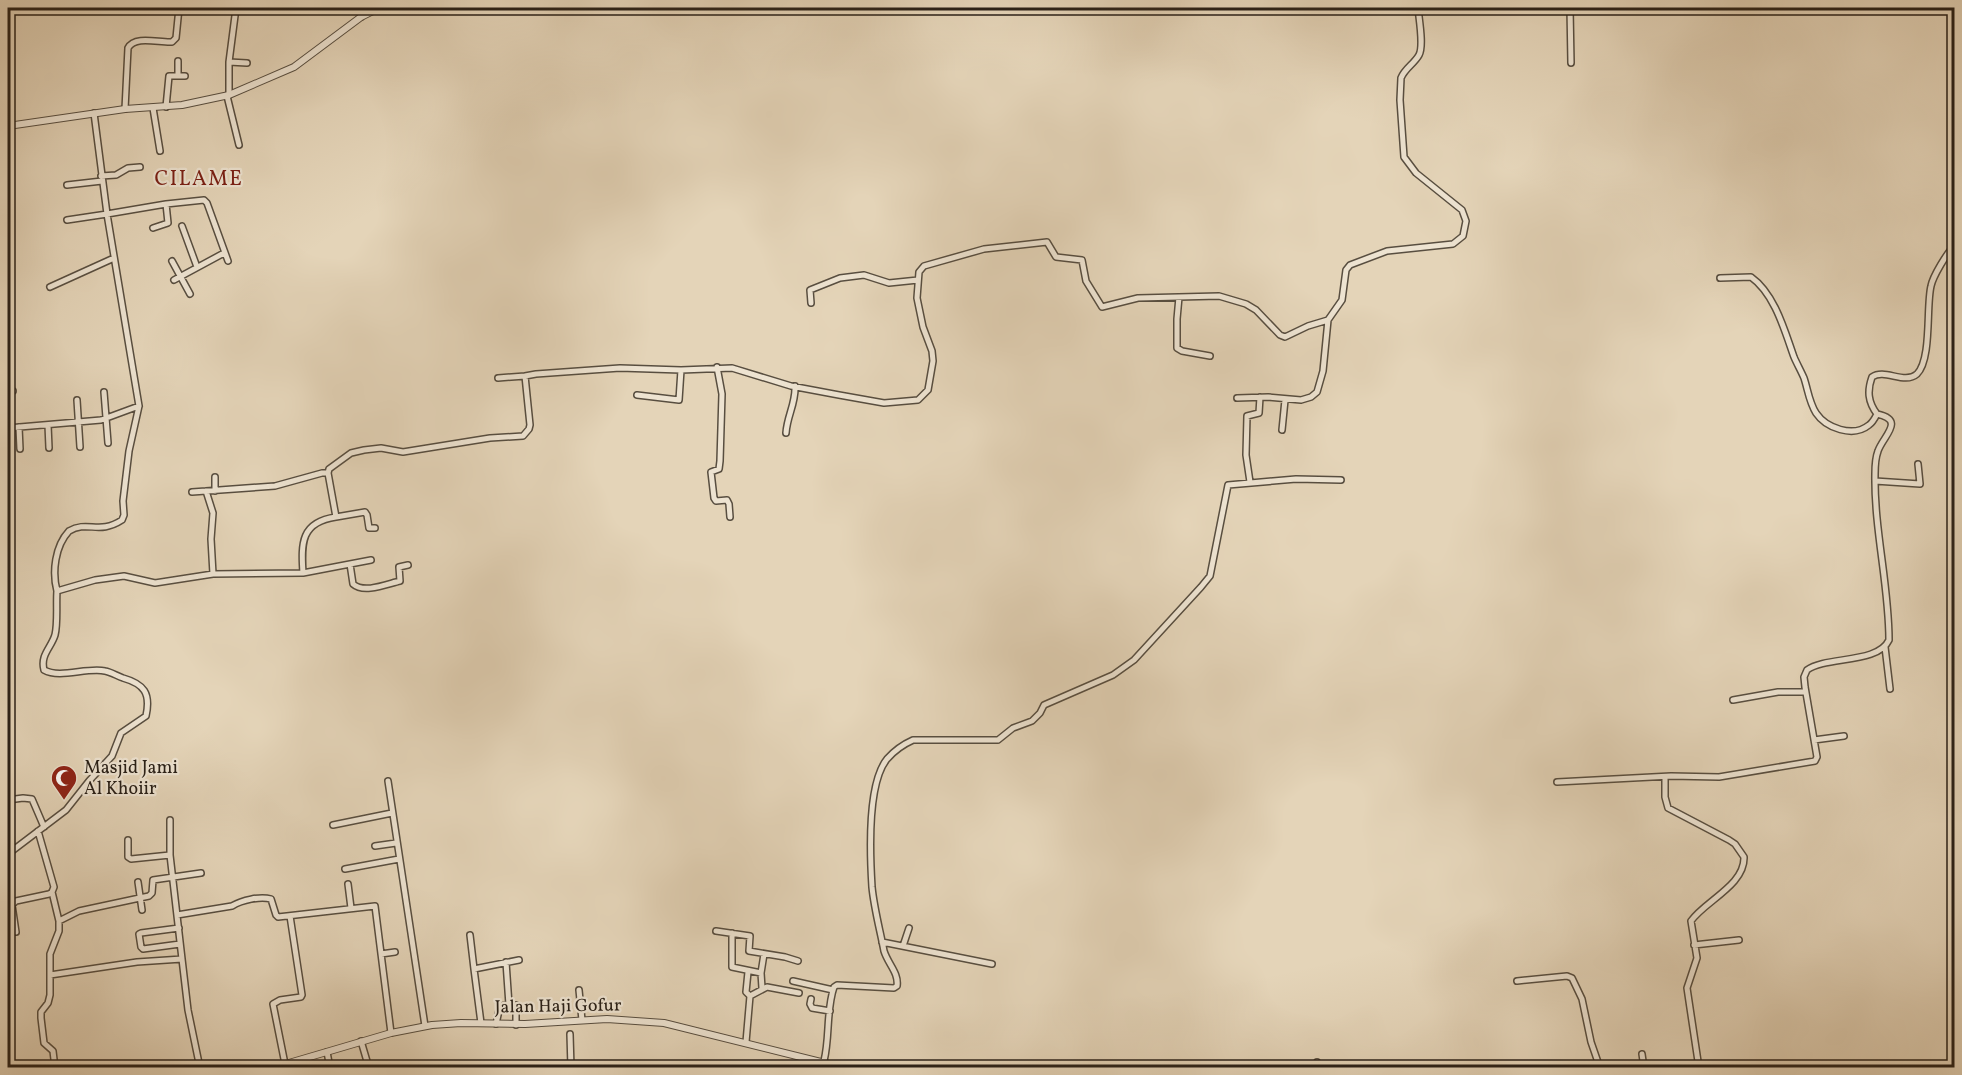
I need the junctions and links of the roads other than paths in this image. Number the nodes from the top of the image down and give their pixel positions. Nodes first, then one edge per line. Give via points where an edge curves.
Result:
1 (179, 8) edge
2 (236, 8) edge
3 (362, 8) edge
4 (379, 8) edge
5 (1418, 8) edge
6 (1500, 8) edge
7 (1527, 8) edge
8 (1570, 8) edge
9 (361, 17) junction
10 (178, 61) dead end
11 (229, 62) junction
12 (248, 63) dead end
13 (1571, 63) dead end
14 (228, 96) junction
15 (166, 107) junction
16 (153, 108) junction
17 (125, 109) junction
18 (94, 113) junction
19 (8, 126) edge
20 (239, 145) dead end
21 (160, 151) dead end
22 (140, 167) dead end
23 (102, 179) junction
24 (67, 185) dead end
25 (166, 204) junction
26 (107, 214) junction
27 (67, 220) dead end
28 (8, 222) edge
29 (182, 226) dead end
30 (153, 228) dead end
31 (8, 241) edge
32 (1954, 246) edge
33 (224, 253) junction
34 (114, 258) junction
35 (172, 261) dead end
36 (228, 261) dead end
37 (196, 267) junction
38 (181, 276) junction
39 (1720, 278) dead end
40 (174, 280) dead end
41 (918, 280) junction
42 (50, 287) dead end
43 (190, 294) dead end
44 (1179, 297) junction
45 (811, 303) dead end
46 (1328, 320) junction
47 (1210, 356) dead end
48 (717, 367) junction
49 (681, 370) junction
50 (525, 376) junction
51 (498, 378) dead end
52 (795, 386) junction
53 (104, 392) dead end
54 (637, 395) dead end
55 (1260, 397) junction
56 (1237, 398) dead end
57 (76, 400) dead end
58 (1285, 400) junction
59 (139, 406) junction
60 (1877, 414) junction
61 (106, 419) junction
62 (8, 422) edge
63 (78, 422) junction
64 (48, 425) junction
65 (17, 427) junction
66 (8, 428) edge
67 (1282, 430) dead end
68 (786, 433) dead end
69 (108, 443) dead end
70 (80, 447) dead end
71 (49, 448) dead end
72 (20, 449) dead end
73 (1918, 464) dead end
74 (328, 473) junction
75 (215, 477) dead end
76 (1341, 480) dead end
77 (1875, 481) junction
78 (1250, 482) junction
79 (206, 491) junction
80 (215, 491) junction
81 (192, 492) dead end
82 (336, 517) junction
83 (730, 517) dead end
84 (375, 528) dead end
85 (371, 560) dead end
86 (350, 564) junction
87 (408, 565) dead end
88 (303, 573) junction
89 (213, 574) junction
90 (57, 591) junction
91 (1885, 647) junction
92 (1890, 689) dead end
93 (1805, 692) junction
94 (1733, 700) dead end
95 (1844, 736) dead end
96 (1814, 740) junction
97 (1665, 777) junction
98 (388, 782) dead end
99 (1557, 782) dead end
100 (8, 800) edge
101 (392, 813) junction
102 (170, 820) dead end
103 (333, 825) dead end
104 (41, 829) junction
105 (128, 840) dead end
106 (396, 843) junction
107 (375, 846) dead end
108 (8, 854) edge
109 (170, 855) junction
110 (399, 859) junction
111 (345, 869) dead end
112 (201, 873) dead end
113 (172, 878) junction
114 (138, 882) dead end
115 (348, 884) dead end
116 (52, 892) junction
117 (140, 898) junction
118 (351, 909) junction
119 (142, 910) dead end
120 (177, 915) junction
121 (291, 916) junction
122 (59, 921) junction
123 (178, 928) junction
124 (909, 928) dead end
125 (717, 931) dead end
126 (16, 932) dead end
127 (732, 933) junction
128 (470, 934) dead end
129 (1739, 940) dead end
130 (882, 942) junction
131 (180, 944) junction
132 (1694, 945) junction
133 (903, 946) junction
134 (395, 951) dead end
135 (381, 954) junction
136 (764, 954) junction
137 (182, 959) junction
138 (519, 960) dead end
139 (798, 961) dead end
140 (506, 962) junction
141 (992, 964) dead end
142 (474, 969) junction
143 (748, 972) junction
144 (761, 973) junction
145 (50, 975) junction
146 (793, 981) dead end
147 (1517, 981) dead end
148 (762, 988) junction
149 (579, 990) dead end
150 (833, 990) junction
151 (799, 993) dead end
152 (750, 996) junction
153 (812, 999) dead end
154 (509, 1005) junction
155 (830, 1011) junction
156 (582, 1020) junction
157 (481, 1023) junction
158 (496, 1024) junction
159 (516, 1024) junction
160 (425, 1026) junction
161 (570, 1027) junction
162 (391, 1033) junction
163 (361, 1041) junction
164 (746, 1042) junction
165 (327, 1052) junction
166 (1642, 1054) dead end
167 (824, 1061) junction
168 (290, 1064) edge
169 (840, 1067) edge
170 (55, 1068) edge
171 (200, 1068) edge
172 (272, 1068) edge
173 (330, 1068) edge
174 (369, 1068) edge
175 (571, 1068) edge
176 (1600, 1068) edge
177 (1644, 1068) edge
178 (1699, 1068) edge

1 - 17 street via 176,38 172,42 130,44
2 - 11 street
3 - 9 street
4 - 9 street
5 - 46 street via 1421,49 1401,78 1404,157 1416,173 1462,210 1466,216 1465,231 1453,244 1387,251 1350,265 1342,300
6 - 7 street
8 - 13 street
9 - 14 street via 294,67
10 - 15 street via 182,76 169,76
11 - 12 street
11 - 14 street
14 - 15 street
14 - 20 street
15 - 16 street
16 - 17 street
16 - 21 street
17 - 18 street
18 - 19 street
18 - 23 street
22 - 23 street
23 - 24 street
23 - 26 street
25 - 26 street
25 - 30 street via 168,223
25 - 33 street via 204,200
26 - 27 street
26 - 34 street
28 - 31 street
29 - 37 street
32 - 60 street via 1930,286 1929,323 1918,373 1903,377 1881,373 1872,377 1868,387 1870,402
33 - 36 street
33 - 37 street
34 - 42 street
34 - 59 street
35 - 38 street
37 - 38 street
38 - 40 street
38 - 43 street
39 - 60 street via 1751,277 1762,288 1787,333 1811,404 1821,419 1836,429 1862,429
41 - 44 street via 920,268 944,260 984,249 1046,242 1056,257 1082,259 1086,281 1102,307 1138,297
41 - 45 street via 889,283 864,275 840,278 810,290
41 - 52 street via 917,298 933,361 928,390 922,398 884,403
44 - 46 street via 1219,296 1246,304 1285,337
44 - 47 street via 1177,348
46 - 58 street via 1317,392 1301,400
48 - 49 street
48 - 52 street
48 - 83 street via 722,394 720,467 711,472 714,498 727,500
49 - 50 street via 620,368
49 - 54 street via 679,400
50 - 51 street
50 - 74 street via 530,425 523,436 403,452 364,450 343,458
52 - 68 street
53 - 61 street
55 - 56 street
55 - 58 street
55 - 78 street via 1259,412 1247,416
57 - 63 street
58 - 67 street
59 - 61 street
59 - 90 street via 129,452 122,520 102,529 82,526 69,531 57,553
60 - 77 street via 1887,416 1892,425 1877,453
61 - 63 street
61 - 69 street
62 - 65 street
63 - 64 street
63 - 70 street
64 - 65 street
64 - 71 street
65 - 66 street
65 - 72 street
73 - 77 street via 1920,484
74 - 80 street via 275,486
74 - 82 street
75 - 80 street
76 - 78 street
77 - 91 street via 1889,630
78 - 130 street via 1227,487 1210,576 1134,660 1113,675 1044,705 1032,721 1013,728 998,740 913,740 887,759 872,809 872,889
79 - 80 street
79 - 81 street
79 - 89 street via 213,513
82 - 84 street via 365,512 369,528
82 - 88 street via 324,519 307,532 302,542
85 - 86 street
86 - 87 street via 353,584 362,588 400,581 399,567
86 - 88 street
88 - 89 street
89 - 90 street via 154,583 124,576
90 - 104 street via 55,636 44,656 44,670 54,674 104,670 137,682 145,691 147,713 121,733 112,756 66,810
91 - 92 street
91 - 93 street via 1856,659 1809,668 1804,677
93 - 94 street
93 - 96 street
95 - 96 street
96 - 97 street via 1817,758 1809,763 1719,777
97 - 99 street
97 - 132 street via 1668,808 1729,840 1744,857 1736,879 1691,919
98 - 101 street
100 - 104 street via 32,799
101 - 103 street
101 - 106 street
102 - 109 street
104 - 108 street
104 - 116 street
105 - 109 street via 131,859
106 - 107 street
106 - 110 street
109 - 113 street
110 - 111 street
110 - 160 street
112 - 113 street
113 - 117 street via 153,880 151,896
113 - 120 street
114 - 117 street
115 - 118 street
116 - 122 street
116 - 126 street via 14,903
117 - 119 street
117 - 122 street via 79,912
118 - 121 street
118 - 135 street via 375,906
120 - 121 street via 269,898 276,915
120 - 123 street
121 - 168 street via 302,995 273,1004
122 - 145 street via 50,954
123 - 131 street
123 - 131 street via 139,934 143,949
124 - 133 street
125 - 127 street
127 - 136 street via 750,936 749,951
127 - 143 street via 730,965
128 - 142 street
129 - 132 street
130 - 133 street
130 - 150 street via 898,978 896,988 837,985
131 - 137 street
132 - 178 street via 1697,958 1687,988
133 - 141 street
134 - 135 street
135 - 162 street
136 - 139 street
136 - 144 street
137 - 145 street
137 - 171 street
138 - 140 street
140 - 142 street
140 - 154 street
142 - 157 street
143 - 144 street
143 - 152 street via 746,992
144 - 148 street
145 - 170 street via 50,995 41,1017 44,1043 52,1051
146 - 150 street
147 - 176 street via 1572,978 1582,999
148 - 151 street
148 - 152 street
149 - 156 street
150 - 155 street
152 - 164 street
153 - 155 street via 812,1008
154 - 158 street via 500,1006
154 - 159 street via 516,1005
155 - 167 street
156 - 161 street, Jalan Haji Gofur
156 - 164 street, Jalan Haji Gofur via 664,1023
157 - 158 street, Jalan Haji Gofur
157 - 160 street, Jalan Haji Gofur
158 - 159 street, Jalan Haji Gofur
159 - 161 street, Jalan Haji Gofur
160 - 162 street, Jalan Haji Gofur
161 - 175 street
162 - 163 street, Jalan Haji Gofur
163 - 165 street, Jalan Haji Gofur
163 - 174 street
164 - 167 street, Jalan Haji Gofur
165 - 168 street, Jalan Haji Gofur
165 - 173 street
166 - 177 street
167 - 169 street, Jalan Haji Gofur
168 - 172 street, Jalan Haji Gofur

